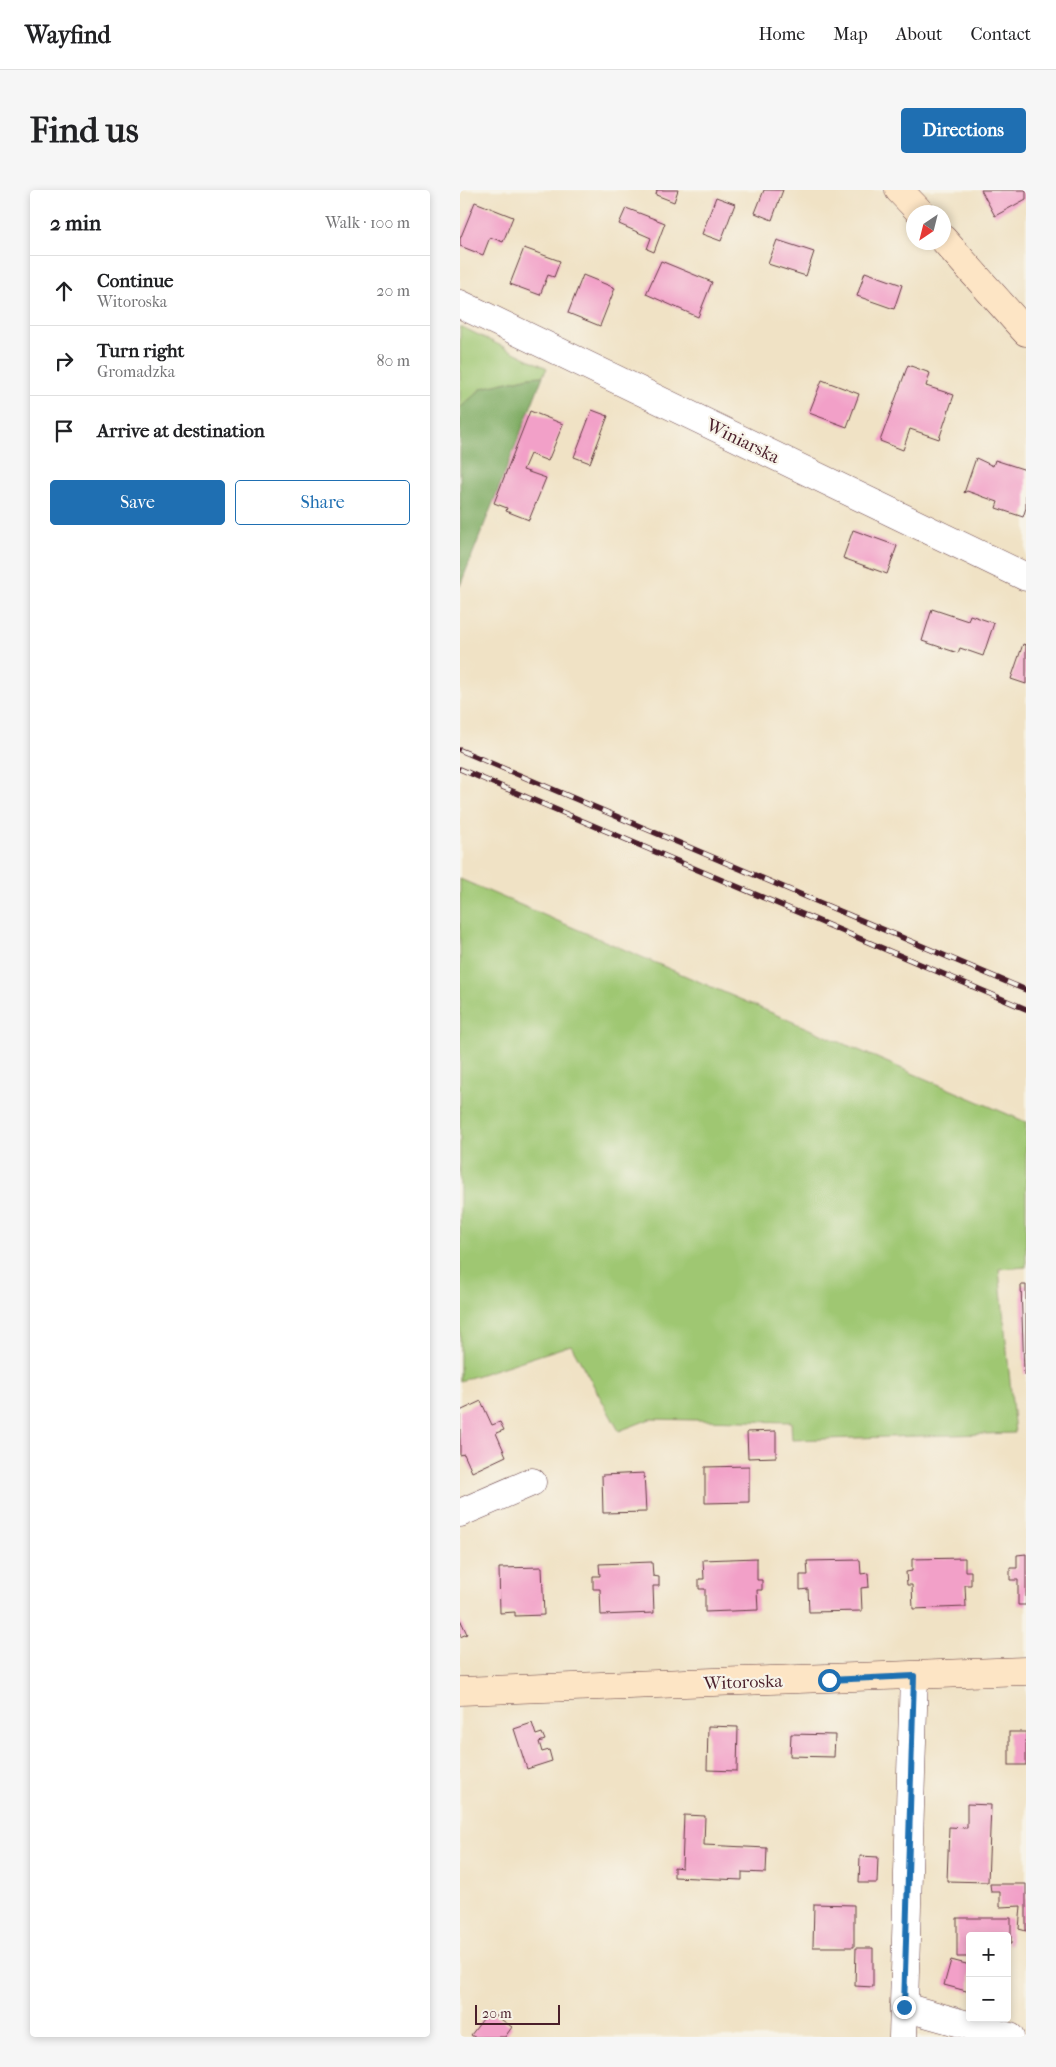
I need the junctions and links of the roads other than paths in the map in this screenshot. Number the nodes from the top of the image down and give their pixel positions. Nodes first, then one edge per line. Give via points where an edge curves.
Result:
1 (899, 190) edge
2 (913, 205) edge
3 (951, 247) edge
4 (460, 304) edge
5 (1026, 332) edge
6 (1026, 577) edge
7 (532, 1482) dead end
8 (460, 1513) edge
9 (1026, 1671) edge
10 (914, 1676) junction
11 (460, 1691) edge
12 (904, 2007) junction
13 (903, 2037) edge
14 (1010, 2037) edge

1 - 2 main road
3 - 5 main road
4 - 6 street, Winiarska
7 - 8 street
9 - 10 main road, Witoroska
10 - 11 main road, Witoroska
10 - 12 street
12 - 13 street
12 - 14 street

